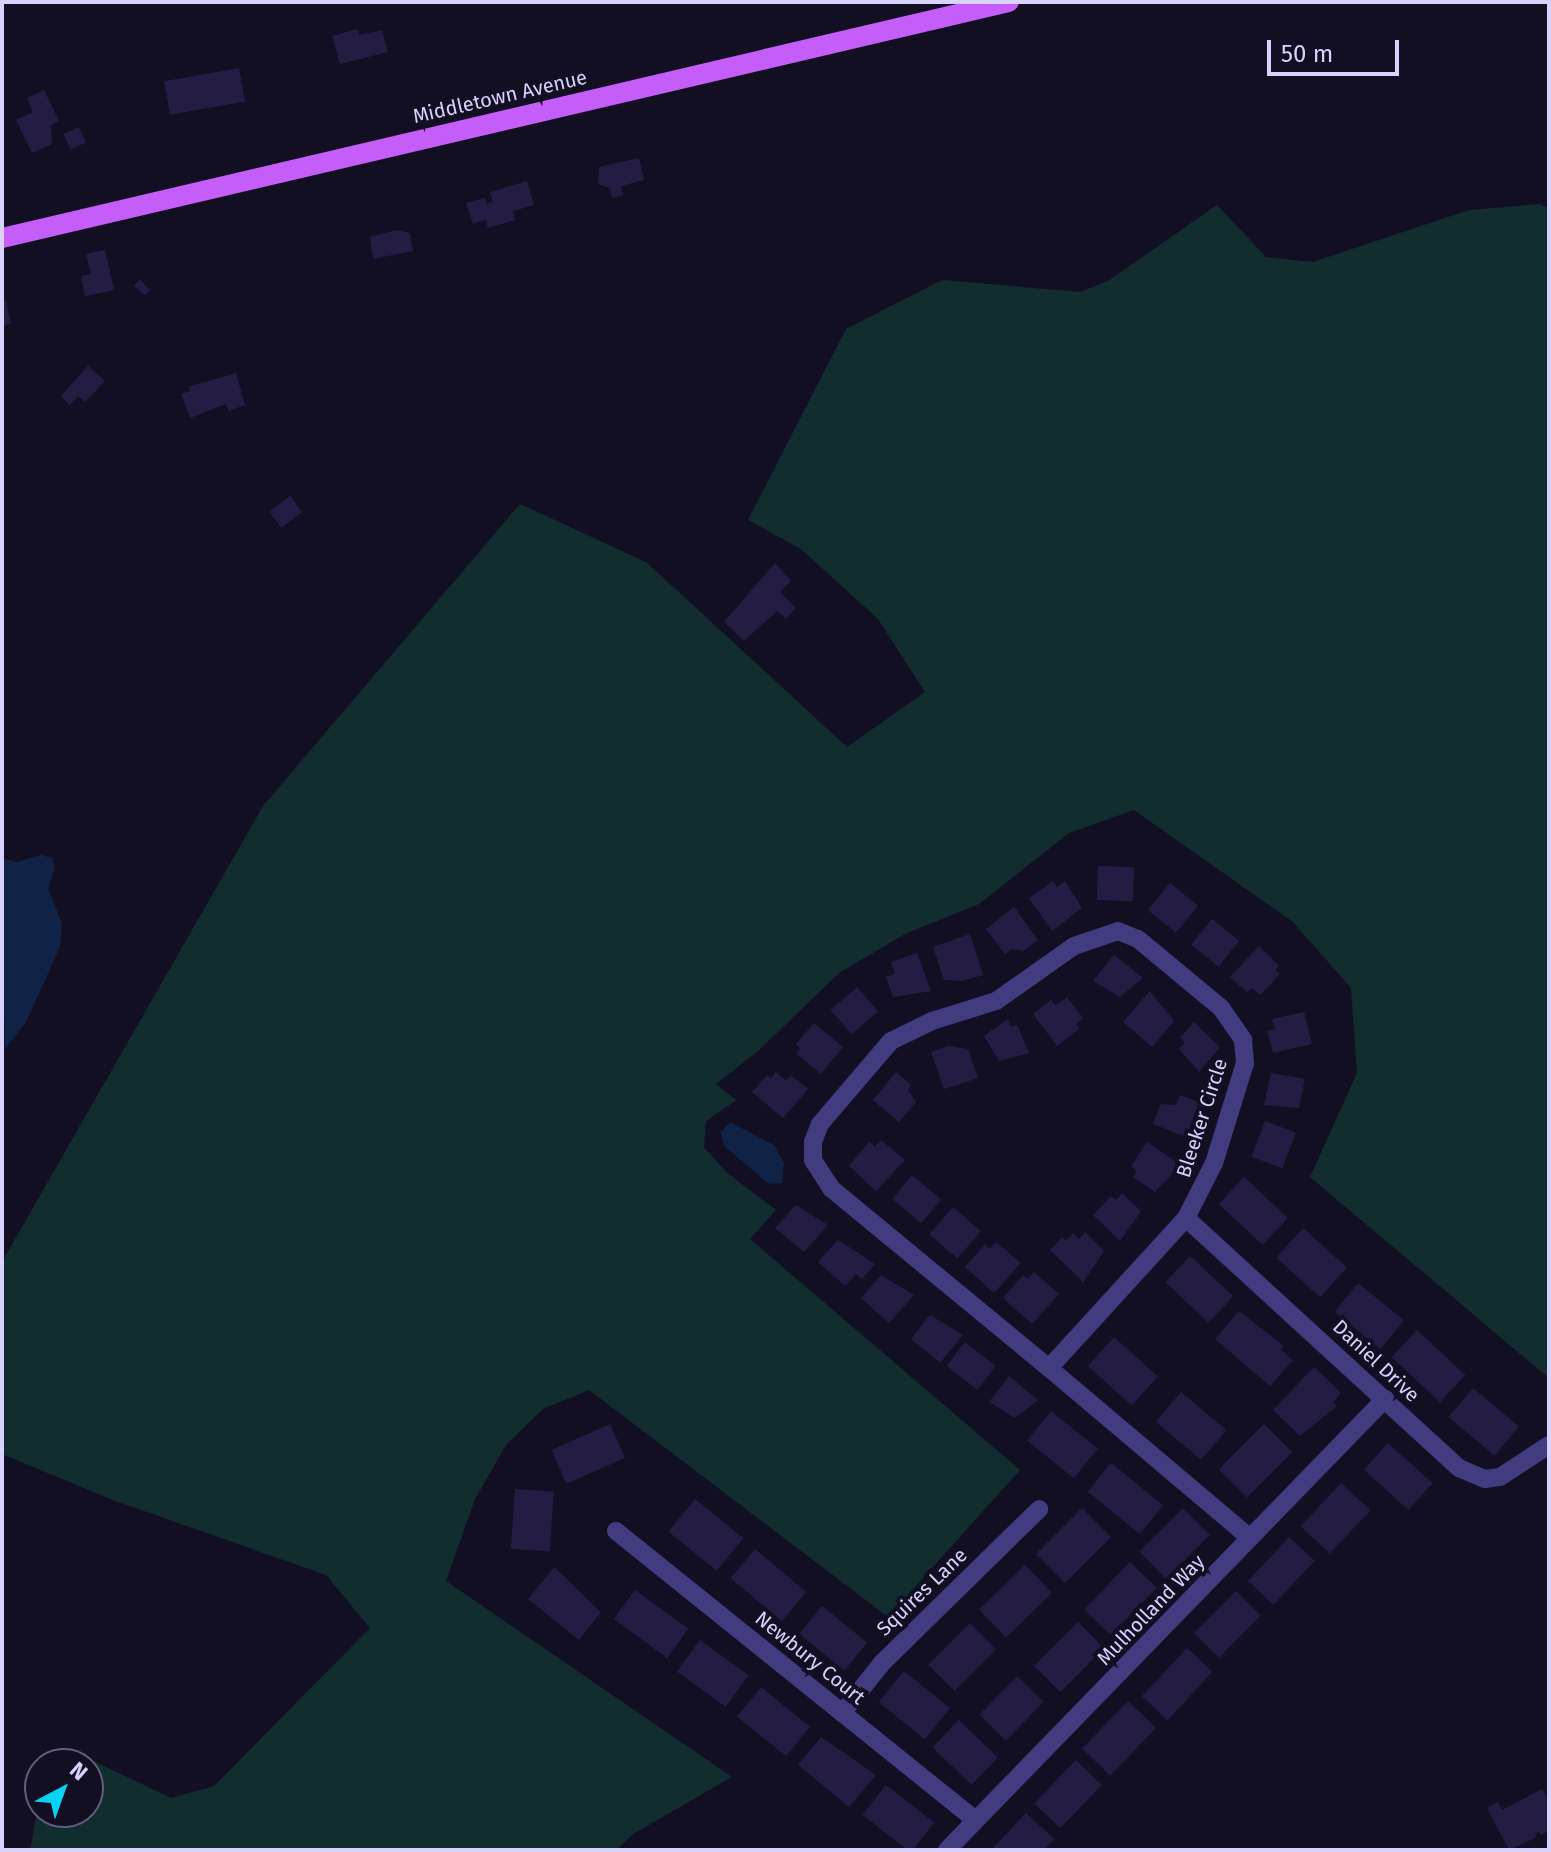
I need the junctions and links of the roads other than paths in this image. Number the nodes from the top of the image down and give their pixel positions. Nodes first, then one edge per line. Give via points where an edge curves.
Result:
1 (1009, 2) edge
2 (2, 238) edge
3 (1186, 1218) junction
4 (1049, 1368) junction
5 (1385, 1399) junction
6 (1549, 1445) edge
7 (1039, 1509) dead end
8 (616, 1531) dead end
9 (1250, 1538) junction
10 (842, 1713) junction
11 (975, 1820) junction
12 (947, 1850) edge

1 - 2 main road, Middletown Avenue
3 - 4 street, Bleeker Circle
3 - 4 street, Bleeker Circle via 1214,1163 1239,1088 1245,1050 1237,1027 1221,1008 1138,939 1118,931 1091,937 1012,993 902,1033 880,1051 816,1132 812,1150 818,1171 831,1188
3 - 5 street, Daniel Drive
4 - 9 street, Bleeker Circle
5 - 6 street, Daniel Drive via 1470,1475 1485,1479 1513,1473
5 - 9 street, Mulholland Way
7 - 10 street, Squires Lane via 882,1663
8 - 10 street, Newbury Court
9 - 11 street, Mulholland Way
10 - 11 street, Newbury Court
11 - 12 street, Mulholland Way

